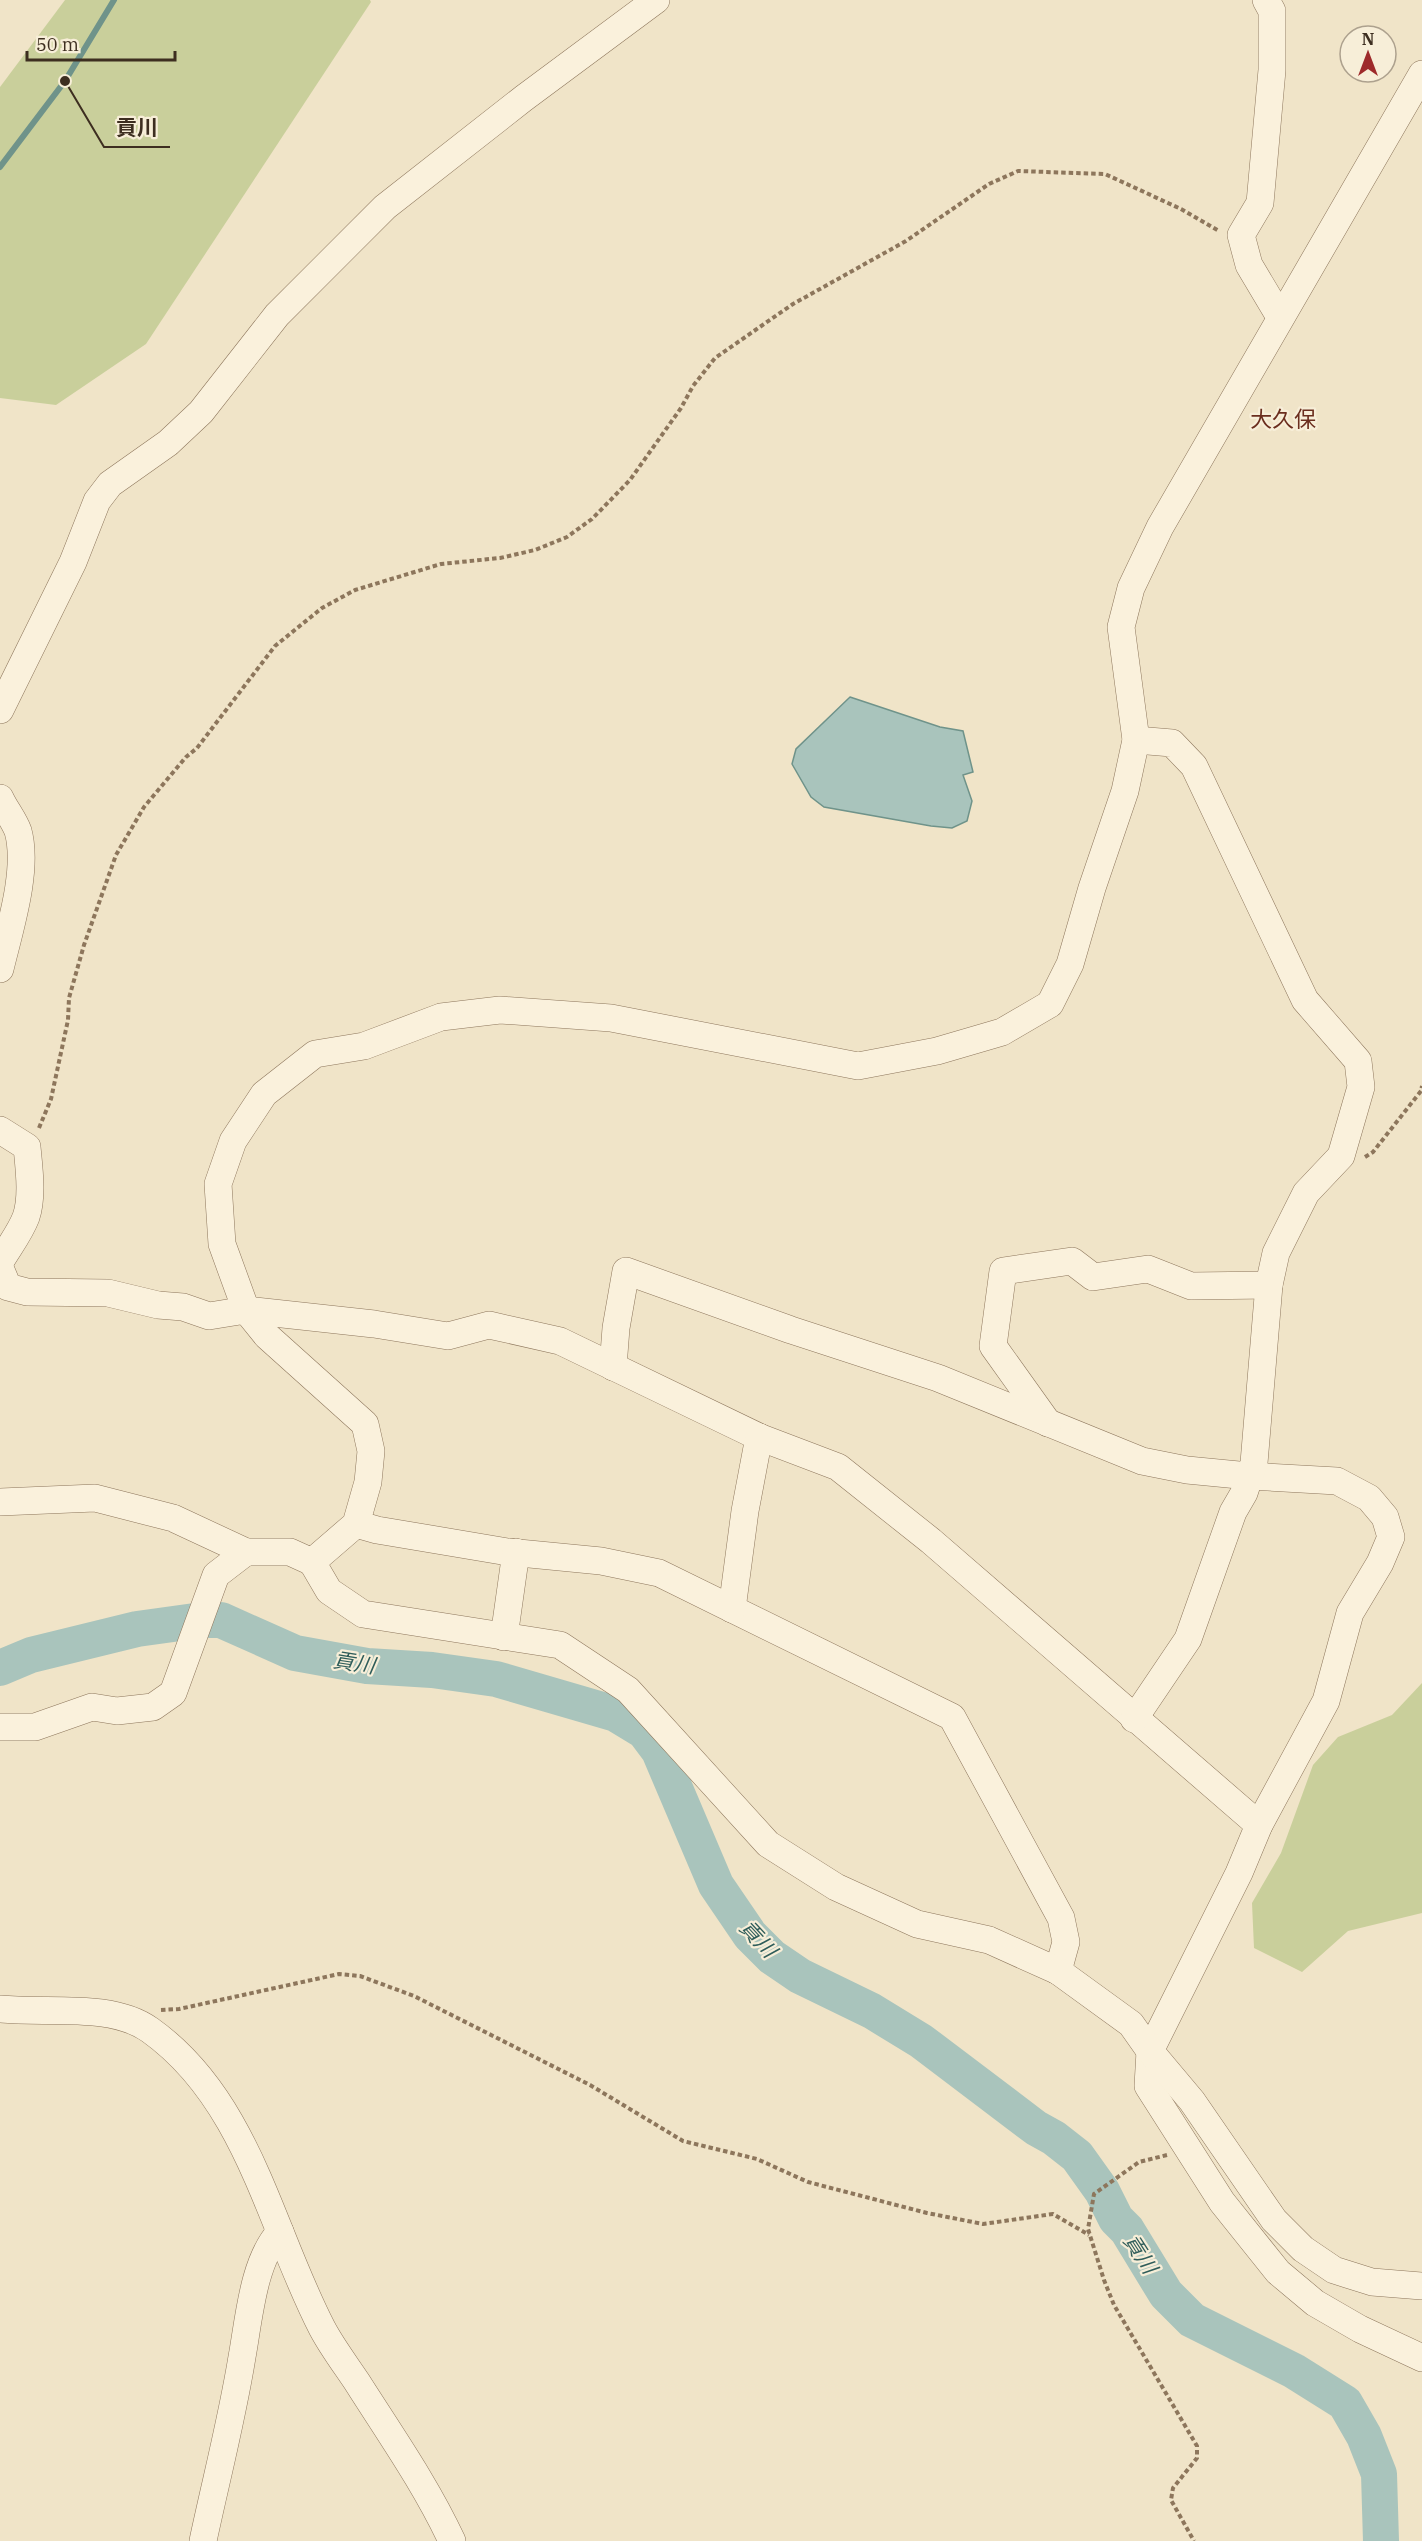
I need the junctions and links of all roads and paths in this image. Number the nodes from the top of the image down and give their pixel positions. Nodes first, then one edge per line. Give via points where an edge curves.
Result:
1 (656, 0) edge
2 (1266, 0) edge
3 (1422, 74) edge
4 (1241, 235) junction
5 (1280, 317) junction
6 (0, 710) edge
7 (1136, 740) junction
8 (0, 798) edge
9 (0, 969) edge
10 (0, 1130) edge
11 (27, 1147) junction
12 (0, 1262) edge
13 (0, 1268) edge
14 (1269, 1285) junction
15 (246, 1310) junction
16 (613, 1367) junction
17 (1049, 1423) junction
18 (759, 1437) junction
19 (1249, 1476) junction
20 (0, 1502) edge
21 (356, 1524) junction
22 (246, 1552) junction
23 (516, 1552) junction
24 (312, 1562) junction
25 (732, 1609) junction
26 (504, 1637) junction
27 (1134, 1719) junction
28 (0, 1727) edge
29 (1259, 1825) junction
30 (1058, 1971) junction
31 (0, 2009) edge
32 (157, 2011) dead end
33 (1150, 2051) junction
34 (1187, 2149) junction
35 (280, 2232) junction
36 (1089, 2235) junction
37 (1422, 2286) edge
38 (1422, 2358) edge
39 (203, 2541) edge
40 (452, 2541) edge
41 (1194, 2541) edge

1 - 6 street via 385,207 277,315 201,412 168,443 110,484 97,501 73,562
2 - 4 street via 1272,11 1272,70 1260,203
3 - 5 street
4 - 5 street via 1249,264
4 - 11 path via 1215,230 1181,209 1105,174 1018,171 989,184 906,241 793,304 715,358 630,480 592,519 567,537 500,558 441,564 355,590 322,608 275,646 197,748 144,807 116,855 72,988 51,1099
5 - 7 street via 1160,527 1131,588 1121,627
7 - 14 street via 1172,742 1194,766 1305,1000 1358,1061 1361,1087 1341,1156 1306,1193 1276,1252
7 - 15 street via 1125,791 1070,964 1050,1004 1002,1032 937,1051 858,1066 611,1018 500,1010 441,1017 364,1046 315,1054 264,1094 233,1141 218,1184 222,1244
8 - 9 street via 18,831 20,858 18,896
10 - 11 street
11 - 12 street via 26,1218
13 - 15 street via 8,1287 27,1292 108,1293 183,1307 209,1316
14 - 17 street via 1191,1286 1148,1269 1093,1277 1072,1262 1003,1271 993,1346
14 - 19 street via 1254,1463
15 - 16 street via 448,1336 489,1325 560,1341
15 - 21 street via 267,1336 365,1424 371,1451 368,1482
16 - 17 street via 626,1271 938,1378
16 - 18 street
17 - 19 street via 1142,1461
18 - 25 street
18 - 27 street via 838,1467 931,1541
19 - 27 street via 1188,1639
19 - 29 street via 1337,1481 1369,1498 1385,1517 1391,1537 1350,1613 1326,1701
20 - 22 street via 95,1498 173,1518
21 - 23 street
21 - 24 street
22 - 24 street via 290,1552
22 - 28 street via 216,1575 174,1693 153,1707 117,1711 92,1707 35,1727
23 - 25 street via 659,1573
23 - 26 street
24 - 26 street via 329,1591 363,1614
25 - 30 street via 952,1717 1062,1918 1066,1942
26 - 30 street via 560,1644 628,1690 768,1844 836,1887 917,1924 989,1940
27 - 29 street
29 - 33 street
30 - 33 street via 1131,2024
31 - 35 street via 112,2013 149,2029 206,2082 236,2132
32 - 36 path via 339,1974 360,1976 414,1996 590,2085 682,2141 756,2159 808,2182 927,2212 983,2224 1053,2214
33 - 34 street via 1148,2086
33 - 37 street via 1192,2101 1274,2220 1303,2249 1334,2270 1372,2282
34 - 36 path via 1139,2162 1094,2194
34 - 38 street via 1222,2202 1278,2272 1315,2302 1360,2329
35 - 39 street via 265,2254 247,2323
35 - 40 street via 323,2329 434,2503
36 - 41 path via 1114,2305 1197,2446 1197,2458 1173,2488 1171,2500

